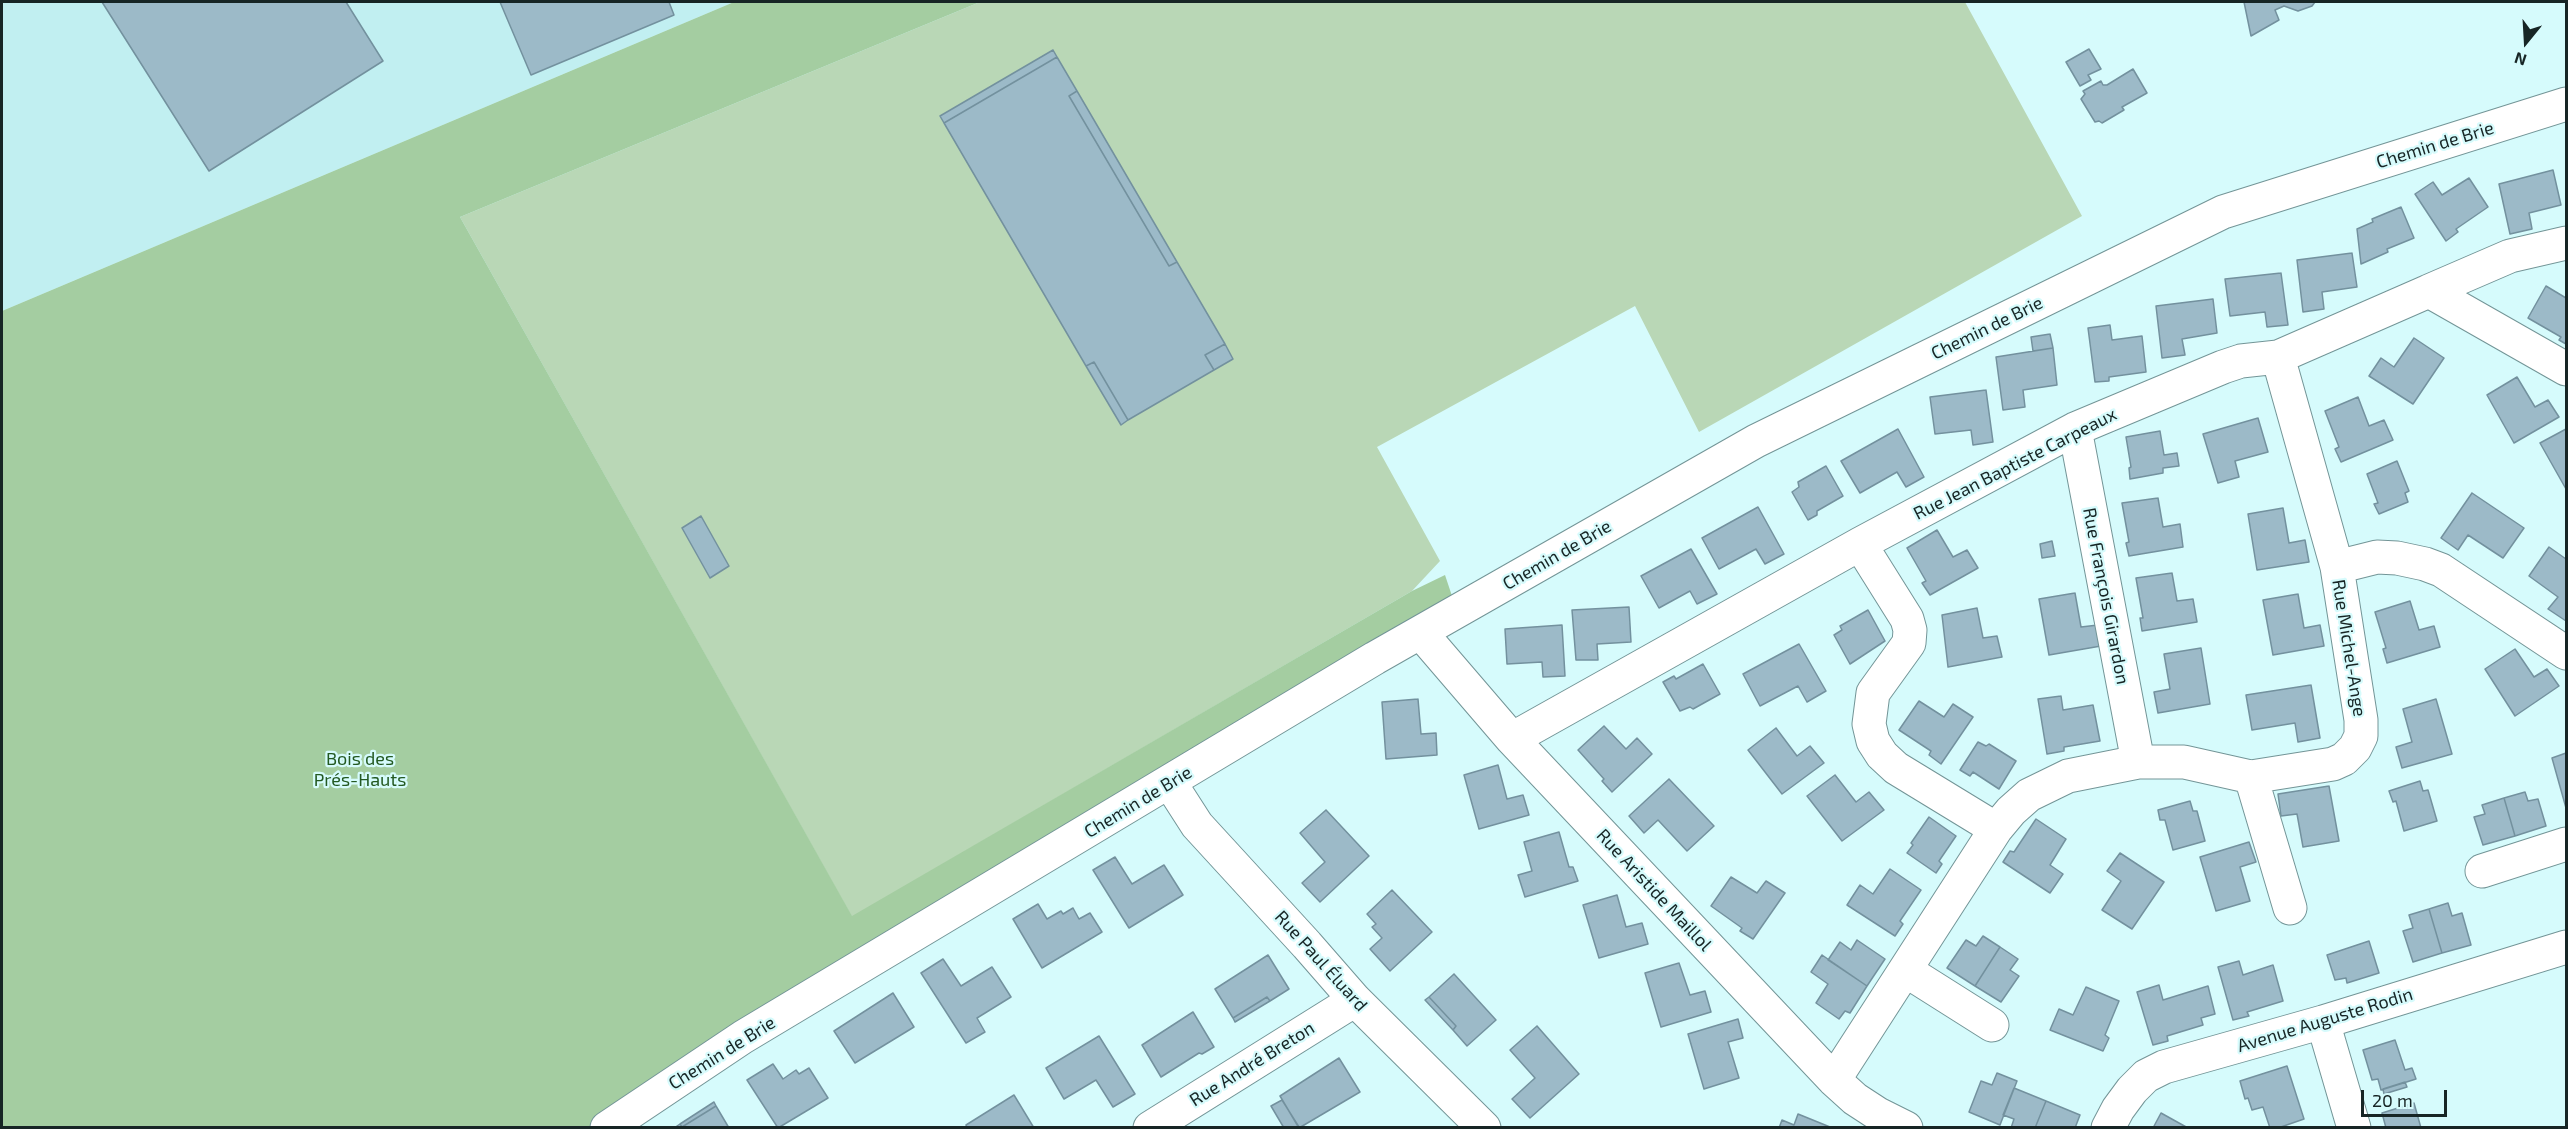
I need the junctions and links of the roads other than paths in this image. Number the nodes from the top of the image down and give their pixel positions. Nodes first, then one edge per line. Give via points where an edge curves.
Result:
1 (2566, 104) edge
2 (2566, 243) edge
3 (2429, 291) junction
4 (2278, 357) junction
5 (2566, 369) edge
6 (2075, 429) junction
7 (1860, 544) junction
8 (2337, 567) junction
9 (1421, 633) junction
10 (2566, 653) edge
11 (1512, 739) junction
12 (2138, 762) junction
13 (2251, 777) junction
14 (1170, 783) junction
15 (1996, 830) junction
16 (2566, 844) edge
17 (2482, 871) dead end
18 (2290, 908) dead end
19 (2564, 956) edge
20 (1905, 970) junction
21 (1354, 1000) junction
22 (2323, 1022) junction
23 (1992, 1025) dead end
24 (1834, 1080) junction
25 (1885, 1123) edge
26 (607, 1128) edge
27 (1150, 1128) edge
28 (1484, 1128) edge
29 (2108, 1128) edge
30 (2354, 1128) edge

1 - 9 street, Chemin de Brie via 2223,212 1756,441
2 - 3 street, Rue Jean Baptiste Carpeaux via 2510,256
3 - 4 street, Rue Jean Baptiste Carpeaux
3 - 5 street
4 - 6 street, Rue Jean Baptiste Carpeaux via 2223,367
4 - 8 street, Rue Michel-Ange
6 - 7 street, Rue Jean Baptiste Carpeaux
6 - 12 street, Rue François Girardon
7 - 11 street, Rue Jean Baptiste Carpeaux
7 - 15 street via 1910,630 1909,643 1874,693 1869,724 1874,741 1882,756 1896,768
8 - 10 street via 2377,557 2397,558 2441,570
8 - 13 street, Rue Michel-Ange via 2361,736 2344,759 2333,764
9 - 11 street, Rue Aristide Maillol
9 - 14 street, Chemin de Brie
11 - 24 street, Rue Aristide Maillol
12 - 13 street, Rue Michel-Ange via 2184,762
12 - 15 street, Rue Michel-Ange via 2049,783 2017,806
13 - 18 street
14 - 21 street, Rue Paul Éluard via 1197,825
14 - 26 street, Chemin de Brie via 742,1037
15 - 20 street, Rue Michel-Ange
16 - 17 street
19 - 22 street, Avenue Auguste Rodin
20 - 23 street
20 - 24 street, Rue Michel-Ange
21 - 27 street, Rue André Breton
21 - 28 street, Rue Paul Éluard
22 - 29 street, Avenue Auguste Rodin via 2164,1067 2146,1076 2118,1108
22 - 30 street
24 - 25 street, Rue Aristide Maillol

